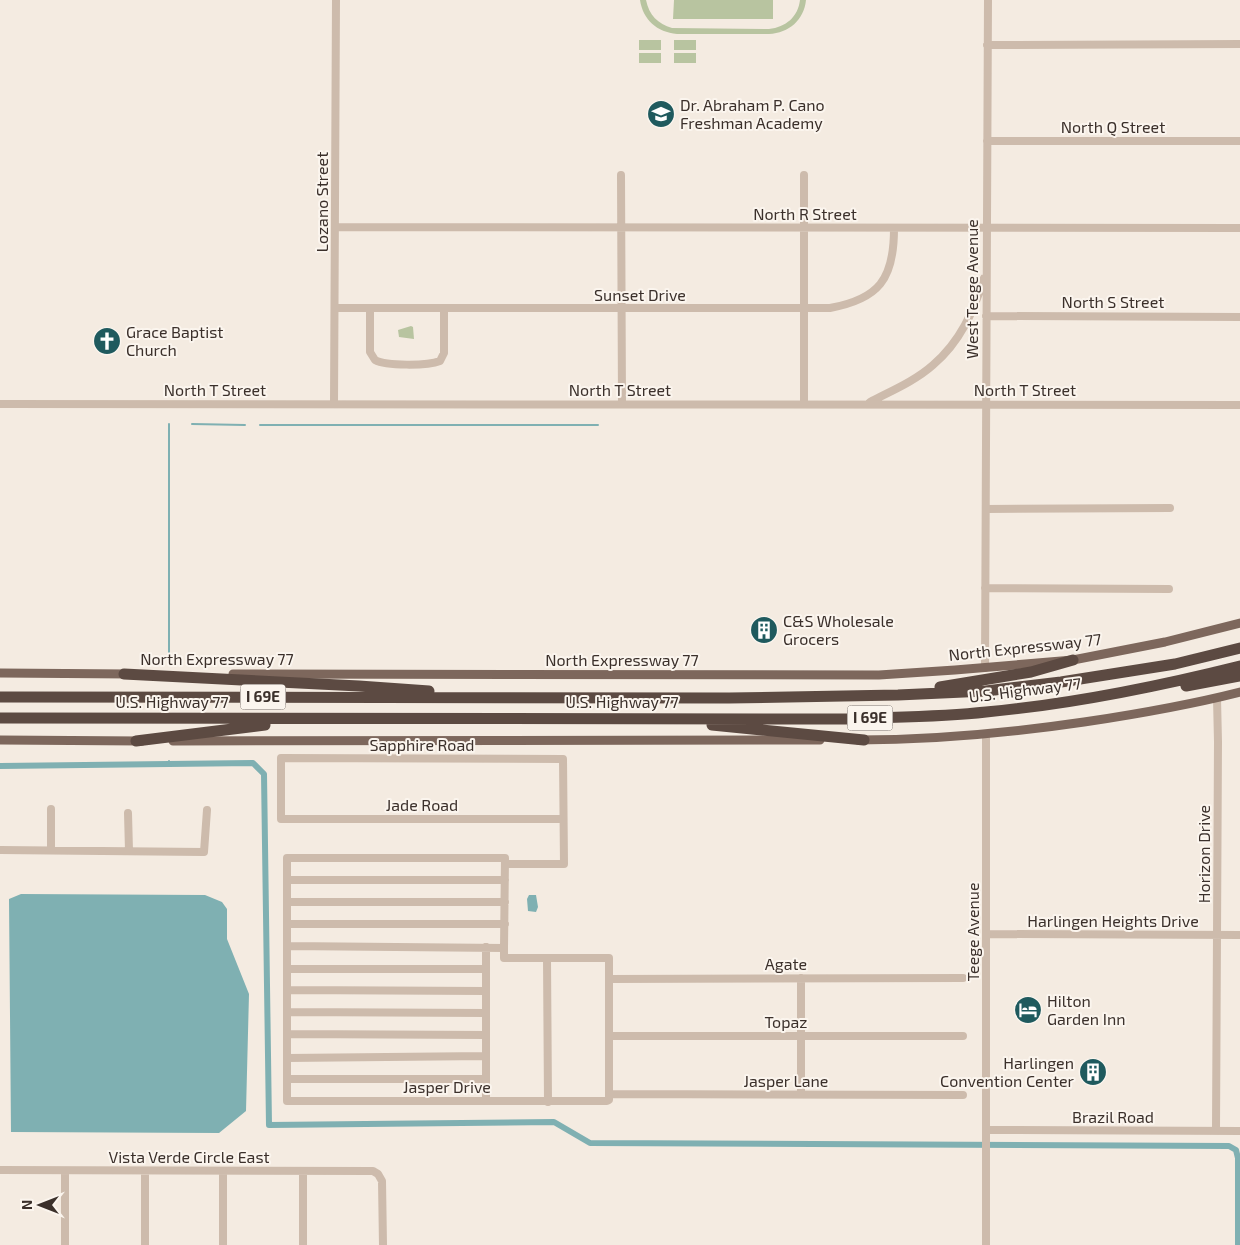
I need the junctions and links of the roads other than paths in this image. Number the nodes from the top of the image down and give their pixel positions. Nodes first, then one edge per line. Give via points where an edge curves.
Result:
1 (336, 0) edge
2 (988, 0) edge
3 (1240, 44) edge
4 (987, 45) junction
5 (987, 141) junction
6 (1240, 141) edge
7 (621, 174) dead end
8 (804, 175) dead end
9 (335, 227) junction
10 (622, 228) junction
11 (805, 228) junction
12 (1240, 228) edge
13 (894, 229) junction
14 (986, 229) junction
15 (986, 269) junction
16 (335, 308) junction
17 (370, 308) junction
18 (444, 308) junction
19 (622, 308) junction
20 (804, 308) junction
21 (986, 316) junction
22 (1240, 316) edge
23 (0, 404) edge
24 (334, 404) junction
25 (622, 404) junction
26 (804, 404) junction
27 (867, 404) junction
28 (985, 404) junction
29 (1240, 405) edge
30 (1170, 508) dead end
31 (986, 509) junction
32 (985, 588) junction
33 (1169, 589) dead end
34 (1240, 623) edge
35 (1240, 640) edge
36 (1240, 648) edge
37 (1073, 660) junction
38 (1240, 666) edge
39 (1151, 667) junction
40 (985, 668) junction
41 (0, 673) edge
42 (124, 674) junction
43 (1240, 676) edge
44 (1144, 689) junction
45 (1240, 692) edge
46 (898, 696) junction
47 (0, 697) edge
48 (525, 698) junction
49 (1217, 698) junction
50 (0, 718) edge
51 (381, 718) junction
52 (593, 718) junction
53 (986, 734) junction
54 (0, 740) edge
55 (864, 740) junction
56 (136, 741) junction
57 (51, 809) dead end
58 (207, 810) dead end
59 (128, 813) dead end
60 (281, 819) joint
61 (563, 819) junction
62 (51, 849) junction
63 (0, 850) edge
64 (129, 851) junction
65 (505, 864) junction
66 (287, 880) junction
67 (505, 880) junction
68 (287, 902) junction
69 (505, 902) junction
70 (287, 924) junction
71 (504, 924) junction
72 (986, 934) junction
73 (1217, 935) junction
74 (1240, 936) edge
75 (287, 946) junction
76 (486, 948) junction
77 (504, 948) junction
78 (547, 958) junction
79 (287, 968) junction
80 (486, 969) junction
81 (801, 978) junction
82 (964, 978) dead end
83 (610, 979) junction
84 (287, 990) junction
85 (486, 991) junction
86 (287, 1012) junction
87 (486, 1013) junction
88 (287, 1034) junction
89 (486, 1035) junction
90 (609, 1036) junction
91 (801, 1036) junction
92 (963, 1036) dead end
93 (486, 1056) junction
94 (287, 1058) junction
95 (287, 1079) junction
96 (486, 1079) junction
97 (801, 1094) junction
98 (963, 1095) dead end
99 (608, 1098) junction
100 (486, 1100) junction
101 (548, 1102) junction
102 (1216, 1130) junction
103 (1240, 1131) edge
104 (987, 1132) junction
105 (0, 1170) edge
106 (65, 1171) junction
107 (144, 1171) junction
108 (223, 1171) junction
109 (303, 1171) junction
110 (65, 1245) edge
111 (144, 1245) edge
112 (223, 1245) edge
113 (303, 1245) edge
114 (383, 1245) edge
115 (986, 1245) edge

1 - 9 street, Lozano Street
2 - 4 street, West Teege Avenue
3 - 4 street
4 - 5 street, West Teege Avenue
5 - 6 street, North Q Street
5 - 14 street, West Teege Avenue
7 - 10 street
8 - 11 street
9 - 10 street, North R Street
9 - 16 street, Lozano Street
10 - 11 street, North R Street
10 - 19 street
11 - 13 street, North R Street
11 - 20 street
12 - 14 street, North R Street
13 - 14 street, North R Street
13 - 20 street, Sunset Drive via 888,269 880,285 868,296 848,305
14 - 15 street, West Teege Avenue
15 - 21 street, West Teege Avenue
15 - 27 street via 968,321 948,349 933,365 909,382
16 - 17 street, Sunset Drive
16 - 24 street, Lozano Street
17 - 18 street, Sunset Drive
17 - 18 street via 370,352 374,360 385,364 440,361 444,353
18 - 19 street, Sunset Drive
19 - 20 street, Sunset Drive
19 - 25 street
20 - 26 street
21 - 22 street, North S Street
21 - 28 street, West Teege Avenue
23 - 24 street, North T Street
24 - 25 street, North T Street
25 - 26 street, North T Street
26 - 27 street, North T Street
27 - 28 street, North T Street
28 - 29 street, North T Street
28 - 31 street, West Teege Avenue
30 - 31 street
31 - 32 street, West Teege Avenue
32 - 33 street
32 - 40 street, West Teege Avenue
34 - 37 main road, North Expressway 77
35 - 39 highway via 1164,660
36 - 39 highway, U.S. Highway 77 / I 69E
37 - 40 main road, North Expressway 77
37 - 46 highway via 1031,672
38 - 44 highway, U.S. Highway 77 / I 69E
39 - 46 highway, U.S. Highway 77 / I 69E via 986,691
40 - 42 main road, North Expressway 77 via 880,675
41 - 42 main road, North Expressway 77
42 - 48 highway
43 - 44 highway via 1185,686
44 - 52 highway, U.S. Highway 77 / I 69E via 986,712 916,717
45 - 49 main road
46 - 48 highway, U.S. Highway 77 / I 69E
47 - 48 highway, U.S. Highway 77 / I 69E
49 - 53 main road via 1130,715
49 - 73 street, Horizon Drive
50 - 51 highway, U.S. Highway 77 / I 69E
51 - 52 highway, U.S. Highway 77 / I 69E
51 - 56 highway via 259,725
52 - 55 highway via 707,724
53 - 55 main road
53 - 72 street, Teege Avenue
54 - 56 main road
55 - 56 main road
57 - 62 street
58 - 64 street via 204,852
59 - 64 street
60 - 61 street, Jade Road
60 - 61 street, Sapphire Road via 282,758 563,759
61 - 65 street via 564,864
62 - 63 street
62 - 64 street
65 - 66 street via 505,858 287,858
65 - 67 street
66 - 67 street
66 - 68 street
67 - 69 street
68 - 69 street
68 - 70 street
69 - 71 street
70 - 71 street
70 - 75 street
71 - 77 street
72 - 73 street, Harlingen Heights Drive
72 - 104 street, Teege Avenue
73 - 74 street, Harlingen Heights Drive
73 - 102 street, Horizon Drive
75 - 76 street
75 - 79 street
76 - 77 street
76 - 80 street
77 - 78 street via 504,958
78 - 83 street via 609,958
78 - 101 street
79 - 80 street
79 - 84 street
80 - 85 street
81 - 82 street, Agate
81 - 83 street, Agate
81 - 91 street
83 - 90 street
84 - 85 street
84 - 86 street
85 - 87 street
86 - 87 street
86 - 88 street
87 - 89 street
88 - 89 street
88 - 94 street
89 - 93 street
90 - 91 street, Topaz
90 - 99 street
91 - 92 street, Topaz
91 - 97 street
93 - 94 street
93 - 96 street
94 - 95 street
95 - 96 street
95 - 100 street, Jasper Drive via 287,1101
96 - 100 street
97 - 98 street, Jasper Lane
97 - 99 street, Jasper Lane
99 - 101 street, Jasper Drive
100 - 101 street, Jasper Drive
102 - 103 street, Brazil Road
102 - 104 street, Brazil Road
104 - 115 street, Teege Avenue
105 - 106 street, Vista Verde Circle East
106 - 107 street, Vista Verde Circle East
106 - 110 street
107 - 108 street, Vista Verde Circle East
107 - 111 street
108 - 109 street, Vista Verde Circle East
108 - 112 street
109 - 113 street
109 - 114 street, Vista Verde Circle East via 372,1171 378,1174 382,1181

